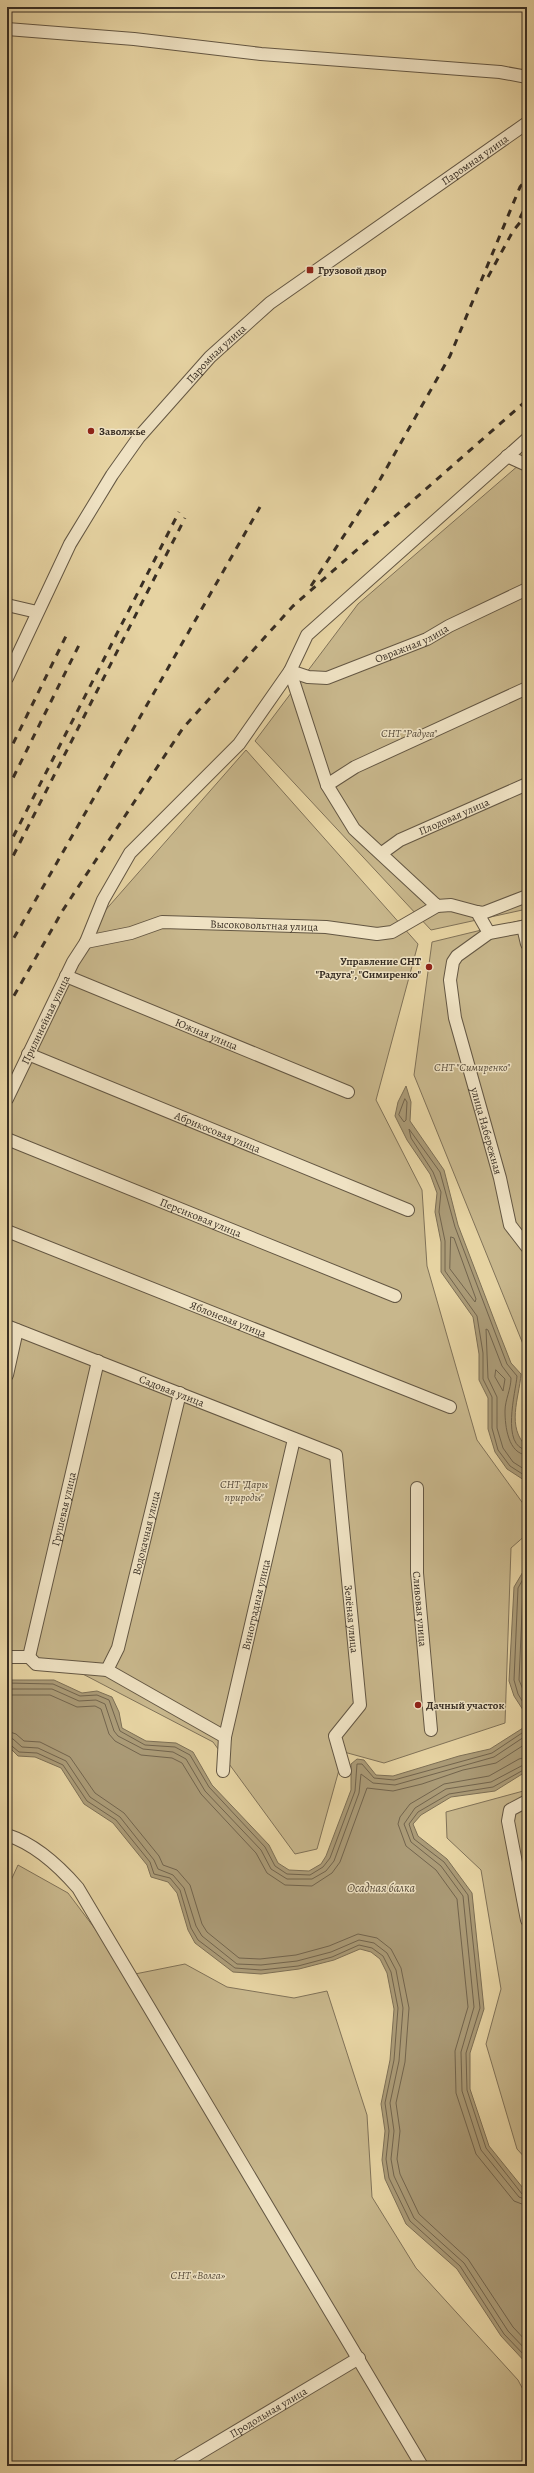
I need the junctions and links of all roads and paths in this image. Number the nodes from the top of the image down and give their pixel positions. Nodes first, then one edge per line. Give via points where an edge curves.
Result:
1 (7, 29) edge
2 (527, 77) edge
3 (527, 123) edge
4 (527, 439) edge
5 (507, 456) junction
6 (527, 465) edge
7 (527, 589) edge
8 (7, 605) edge
9 (37, 612) junction
10 (290, 671) junction
11 (7, 678) edge
12 (527, 688) edge
13 (527, 784) edge
14 (327, 785) junction
15 (382, 853) junction
16 (527, 896) edge
17 (437, 906) junction
18 (477, 912) junction
19 (525, 926) edge
20 (489, 933) junction
21 (86, 942) junction
22 (527, 944) edge
23 (66, 976) junction
24 (28, 1054) junction
25 (348, 1092) dead end
26 (7, 1099) edge
27 (7, 1139) edge
28 (408, 1210) dead end
29 (7, 1231) edge
30 (527, 1247) edge
31 (395, 1296) dead end
32 (12, 1328) edge
33 (98, 1361) junction
34 (7, 1375) edge
35 (180, 1393) junction
36 (450, 1407) dead end
37 (294, 1439) junction
38 (336, 1455) joint
39 (417, 1488) dead end
40 (7, 1657) edge
41 (29, 1657) junction
42 (106, 1670) junction
43 (431, 1730) dead end
44 (225, 1736) junction
45 (223, 1771) dead end
46 (345, 1771) dead end
47 (527, 1801) edge
48 (7, 1835) edge
49 (527, 1920) edge
50 (359, 2358) junction
51 (178, 2466) edge
52 (422, 2466) edge

1 - 2 street via 134,38 269,54 500,72
3 - 9 street, Паромная улица via 270,303 218,348 139,437 112,475 70,544
4 - 5 street, Прилинейная улица
5 - 6 street
5 - 10 street, Прилинейная улица via 307,635
7 - 10 street, Овражная улица via 427,639 328,678 308,677
8 - 9 street
9 - 11 street, Паромная улица
10 - 14 street
10 - 21 street, Прилинейная улица via 239,744 130,853 103,900
12 - 14 street via 355,768
13 - 15 street, Плодовая улица via 400,840
14 - 15 street via 354,829
15 - 17 street
16 - 18 street via 483,913
17 - 18 street via 452,905
17 - 21 street, Высоковольтная улица via 392,932 378,934 326,927 162,922 131,933
18 - 20 street
19 - 20 street
19 - 22 street
20 - 30 street, улица Набережная via 457,956 453,962 450,980 454,1018 500,1178 510,1226
21 - 23 street, Прилинейная улица
23 - 24 street, Прилинейная улица
23 - 25 street, Южная улица
24 - 26 street, Прилинейная улица
24 - 28 street, Абрикосовая улица
27 - 31 street, Персиковая улица
29 - 36 street, Яблоневая улица
32 - 33 street, Садовая улица
32 - 34 street
33 - 35 street, Садовая улица
33 - 41 street, Грушевая улица
35 - 37 street, Садовая улица
35 - 42 street, Водокачная улица via 118,1648
37 - 38 street, Садовая улица
37 - 44 street, Виноградная улица
38 - 46 street, Зелёная улица via 360,1705 335,1736
39 - 43 street, Сливовая улица via 417,1573
40 - 41 street
41 - 42 street via 36,1664
42 - 44 street
44 - 45 street, Виноградная улица
47 - 49 street via 510,1810 508,1821
48 - 50 street via 25,1843 47,1858 78,1888
50 - 51 street, Продольная улица
50 - 52 street

